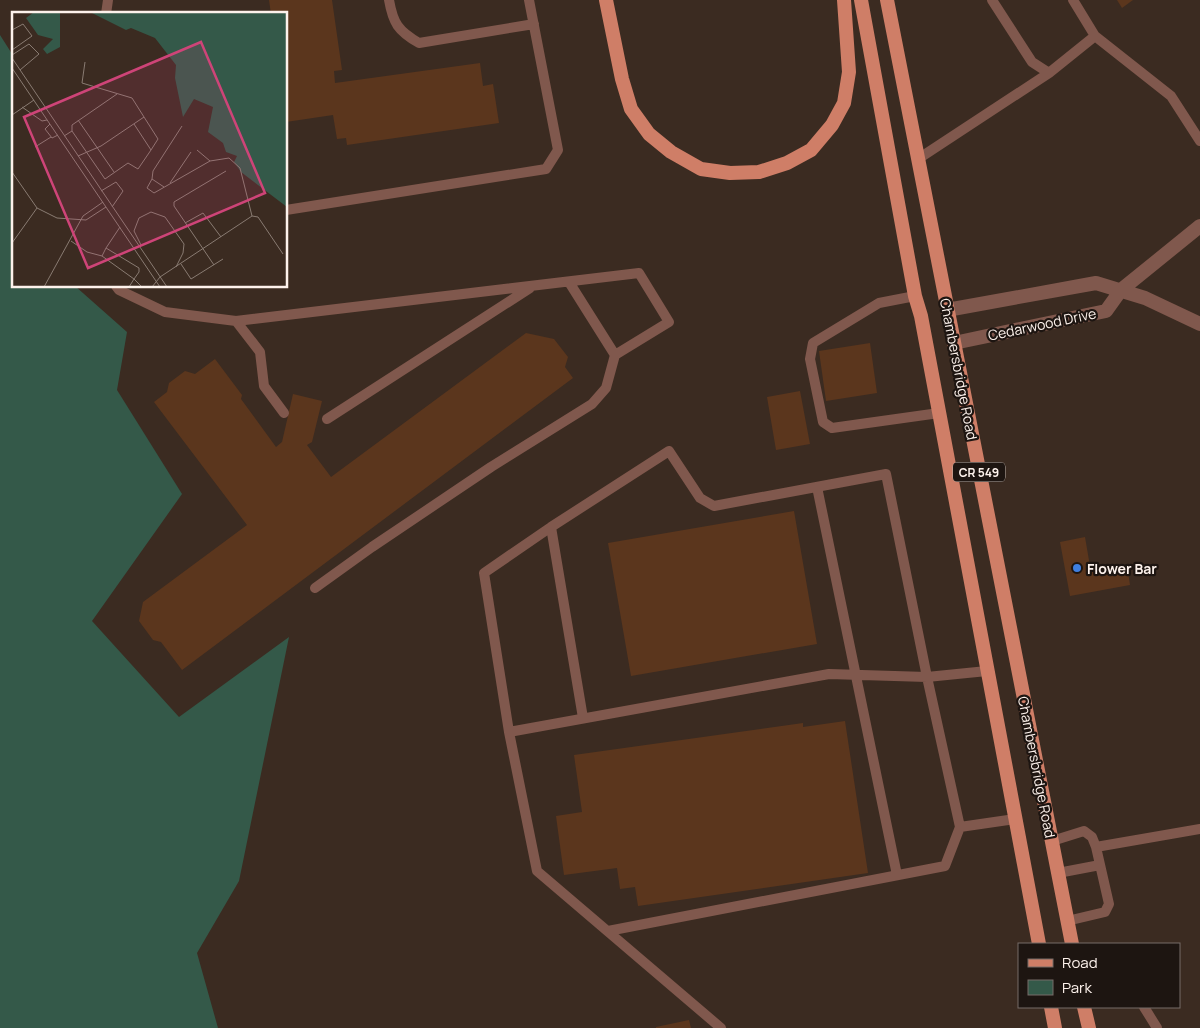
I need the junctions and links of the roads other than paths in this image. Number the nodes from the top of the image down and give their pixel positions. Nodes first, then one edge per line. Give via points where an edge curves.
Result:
1 (389, 0) edge
2 (529, 0) edge
3 (606, 0) edge
4 (844, 0) edge
5 (861, 0) edge
6 (887, 0) edge
7 (992, 0) edge
8 (1073, 0) edge
9 (534, 24) junction
10 (1095, 36) junction
11 (1049, 73) junction
12 (1200, 140) edge
13 (918, 159) junction
14 (288, 210) edge
15 (1200, 226) edge
16 (569, 282) junction
17 (533, 286) junction
18 (118, 288) edge
19 (1121, 290) junction
20 (915, 296) junction
21 (947, 310) junction
22 (236, 321) junction
23 (1200, 324) edge
24 (954, 343) junction
25 (615, 355) junction
26 (284, 413) dead end
27 (939, 413) junction
28 (327, 420) dead end
29 (817, 487) junction
30 (551, 527) junction
31 (315, 588) dead end
32 (987, 670) junction
33 (857, 675) junction
34 (927, 678) junction
35 (583, 718) junction
36 (509, 732) junction
37 (1015, 819) junction
38 (960, 827) junction
39 (1200, 828) edge
40 (1052, 841) junction
41 (1096, 847) junction
42 (1100, 865) junction
43 (1058, 872) junction
44 (897, 875) junction
45 (1067, 921) junction
46 (608, 931) junction
47 (1039, 943) edge
48 (1072, 943) edge
49 (1050, 1008) edge
50 (1084, 1008) edge
51 (1145, 1008) edge
52 (721, 1028) edge
53 (1054, 1028) edge
54 (1089, 1028) edge
55 (1157, 1028) edge

1 - 9 lane via 393,19 404,34 419,43
2 - 9 lane
3 - 4 main road via 631,108 649,134 671,152 702,169 730,173 758,172 788,163 811,150 832,125 844,103 849,72
5 - 20 main road, Chambersbridge Road / CR 549
6 - 13 main road, Chambersbridge Road / CR 549
7 - 11 lane via 1032,62
8 - 10 lane
9 - 14 lane via 558,150 546,169
10 - 11 lane
10 - 12 lane via 1171,96
11 - 13 lane
13 - 21 main road, Chambersbridge Road / CR 549
15 - 19 street, Cedarwood Drive
16 - 17 lane
16 - 25 lane
16 - 25 lane via 639,272 669,322
17 - 22 lane
17 - 28 lane
18 - 22 lane via 164,312
19 - 21 street, Cedarwood Drive via 1096,284
19 - 23 street
19 - 24 street, Cedarwood Drive via 1106,311
20 - 27 main road, Chambersbridge Road / CR 549
20 - 27 lane via 879,303 813,343 810,359 819,404 823,422 832,428
21 - 24 main road, Chambersbridge Road / CR 549
22 - 26 lane via 260,352 264,386
24 - 40 main road, Chambersbridge Road / CR 549
25 - 31 lane via 606,388 592,404 491,467
27 - 32 main road, Chambersbridge Road / CR 549
29 - 30 lane via 714,506 700,498 669,450
29 - 33 lane
29 - 34 lane via 886,474
30 - 35 lane
30 - 36 lane via 484,573
32 - 34 lane
32 - 37 main road, Chambersbridge Road / CR 549
33 - 34 lane
33 - 35 lane via 829,674
33 - 44 lane
34 - 38 lane
35 - 36 lane
36 - 46 lane via 537,871
37 - 38 lane
37 - 47 main road, Chambersbridge Road / CR 549
38 - 44 lane via 945,866
39 - 41 lane
40 - 41 lane via 1084,831 1092,837
40 - 43 main road, Chambersbridge Road / CR 549
41 - 42 lane
42 - 43 lane
42 - 45 lane via 1109,904 1105,912
43 - 45 main road, Chambersbridge Road / CR 549
44 - 46 lane
45 - 48 main road, Chambersbridge Road / CR 549
46 - 52 lane
49 - 53 main road
50 - 54 main road
51 - 55 lane

